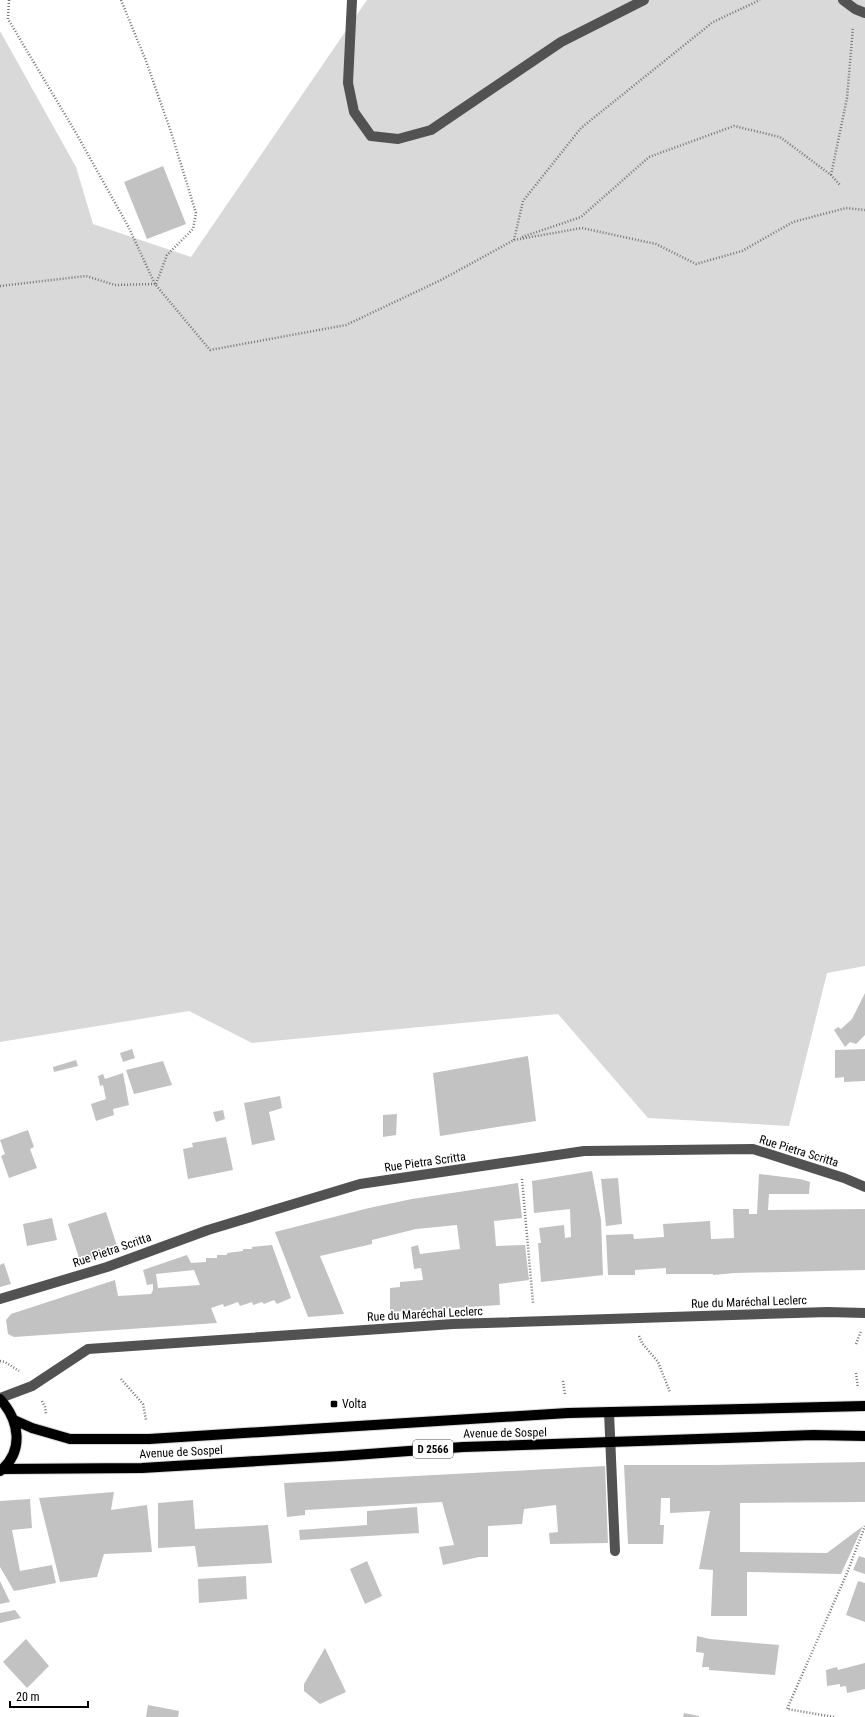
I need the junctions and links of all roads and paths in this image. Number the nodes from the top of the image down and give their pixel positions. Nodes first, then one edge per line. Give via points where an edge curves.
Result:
1 (9, 0) edge
2 (121, 0) edge
3 (352, 0) edge
4 (644, 0) edge
5 (760, 0) edge
6 (844, 0) edge
7 (855, 9) junction
8 (865, 13) edge
9 (831, 175) junction
10 (840, 185) dead end
11 (865, 210) edge
12 (514, 240) junction
13 (155, 284) junction
14 (0, 286) edge
15 (520, 1161) junction
16 (865, 1187) edge
17 (0, 1298) edge
18 (865, 1313) edge
19 (633, 1318) junction
20 (535, 1322) junction
21 (0, 1361) edge
22 (20, 1373) dead end
23 (121, 1379) dead end
24 (563, 1381) dead end
25 (670, 1392) dead end
26 (566, 1398) dead end
27 (0, 1399) edge
28 (42, 1401) dead end
29 (865, 1406) edge
30 (609, 1412) junction
31 (46, 1415) dead end
32 (14, 1420) junction
33 (147, 1422) dead end
34 (865, 1436) edge
35 (611, 1442) junction
36 (1, 1470) edge
37 (865, 1526) edge
38 (615, 1551) dead end
39 (834, 1717) edge

1 - 13 path via 8,19 128,226
2 - 13 path via 158,96 196,213 193,229 167,255
3 - 4 street via 348,83 354,112 371,136 398,139 431,130 561,42
5 - 12 path via 713,22 581,128 523,201
6 - 7 street
7 - 8 street
7 - 9 path via 847,98
9 - 10 path
9 - 12 path via 780,137 734,126 649,157 581,217
11 - 12 path via 846,208 793,222 742,251 696,264 656,244 582,228
12 - 13 path via 441,280 346,325 210,350
13 - 14 path via 115,284 86,276
15 - 16 street, Rue Pietra Scritta via 584,1152 753,1149
15 - 17 street, Rue Pietra Scritta via 360,1184 208,1230 107,1268
15 - 20 path
18 - 19 street, Rue du Maréchal Leclerc
19 - 20 street, Rue du Maréchal Leclerc
19 - 25 path via 642,1343 658,1362
20 - 27 street, Rue du Maréchal Leclerc via 453,1324 88,1349 32,1386
21 - 22 path
23 - 33 path via 143,1404
24 - 26 path
27 - 32 main road
28 - 31 path
29 - 30 main road, Avenue de Sospel / D 2566
30 - 32 main road, Avenue de Sospel / D 2566 via 149,1439 70,1439
30 - 35 street
32 - 36 main road via 17,1433 15,1447
34 - 35 main road, Avenue de Sospel / D 2566 via 813,1435
35 - 36 main road, Avenue de Sospel / D 2566 via 463,1446 142,1468
35 - 38 street
37 - 39 path via 847,1574 787,1709

